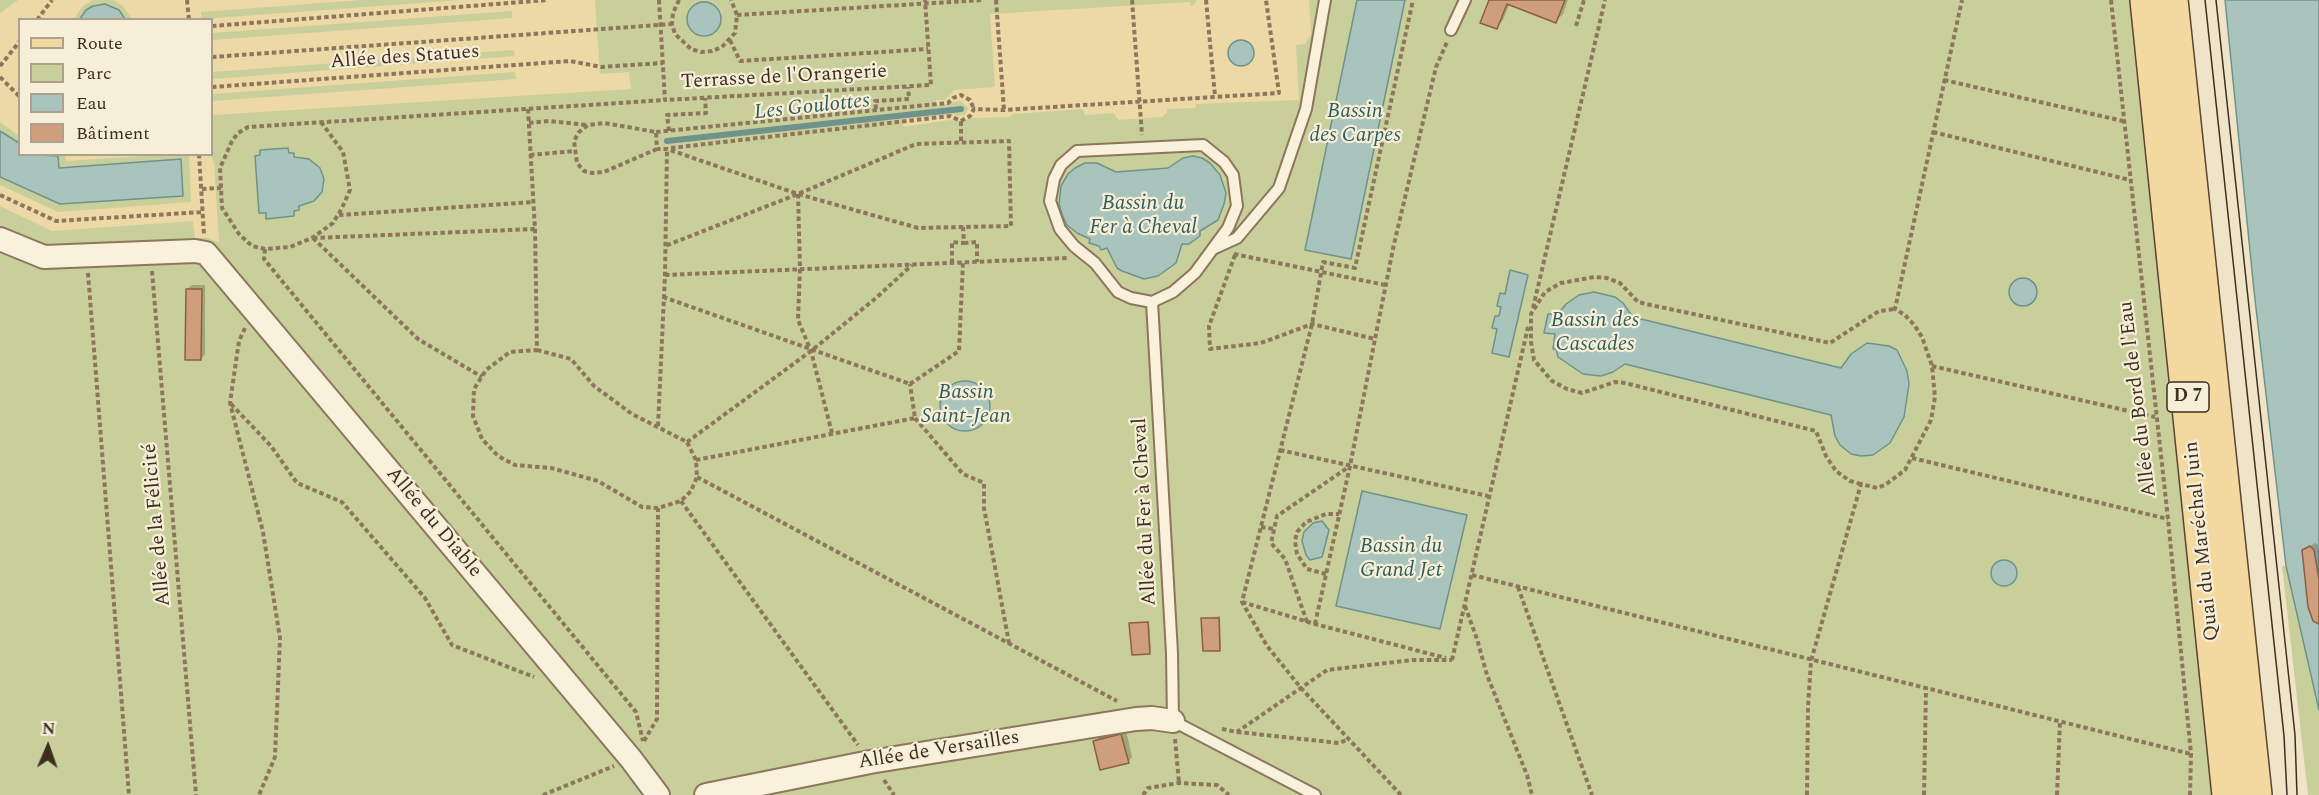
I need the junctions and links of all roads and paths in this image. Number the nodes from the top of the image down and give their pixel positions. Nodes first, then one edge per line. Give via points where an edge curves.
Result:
1 (52, 0) edge
2 (187, 0) edge
3 (548, 0) edge
4 (659, 0) edge
5 (679, 0) edge
6 (731, 0) edge
7 (983, 0) edge
8 (996, 0) edge
9 (1132, 0) edge
10 (1206, 0) edge
11 (1266, 0) edge
12 (1325, 0) edge
13 (1413, 0) edge
14 (1465, 0) edge
15 (1584, 0) edge
16 (1605, 0) edge
17 (1962, 0) edge
18 (2111, 0) edge
19 (2147, 0) edge
20 (2171, 0) edge
21 (925, 2) edge
22 (737, 15) junction
23 (38, 18) edge
24 (189, 18) edge
25 (661, 24) junction
26 (672, 24) junction
27 (213, 26) edge
28 (1576, 26) dead end
29 (1451, 30) joint
30 (730, 40) junction
31 (18, 44) edge
32 (928, 49) junction
33 (213, 57) edge
34 (663, 63) junction
35 (0, 66) edge
36 (0, 77) edge
37 (1944, 80) junction
38 (213, 87) edge
39 (908, 87) junction
40 (18, 95) edge
41 (1215, 96) junction
42 (705, 98) junction
43 (665, 100) junction
44 (1140, 100) junction
45 (528, 109) junction
46 (876, 109) junction
47 (974, 109) junction
48 (1004, 110) junction
49 (961, 121) junction
50 (2123, 121) junction
51 (321, 122) junction
52 (529, 123) junction
53 (588, 125) junction
54 (669, 131) junction
55 (656, 132) junction
56 (1933, 132) junction
57 (1142, 138) dead end
58 (961, 141) junction
59 (667, 148) junction
60 (657, 149) junction
61 (575, 151) junction
62 (530, 155) junction
63 (199, 156) edge
64 (2130, 180) junction
65 (221, 188) junction
66 (202, 189) junction
67 (798, 194) junction
68 (0, 195) edge
69 (534, 202) junction
70 (203, 212) junction
71 (338, 215) junction
72 (963, 227) junction
73 (535, 229) junction
74 (0, 238) edge
75 (312, 238) junction
76 (964, 243) junction
77 (664, 246) junction
78 (265, 249) junction
79 (1213, 249) junction
80 (150, 253) junction
81 (206, 253) junction
82 (86, 255) junction
83 (1235, 255) dead end
84 (1089, 257) junction
85 (1252, 259) dead end
86 (963, 262) junction
87 (977, 262) junction
88 (952, 263) junction
89 (913, 264) junction
90 (800, 268) junction
91 (1322, 271) junction
92 (665, 274) junction
93 (1386, 285) junction
94 (663, 297) junction
95 (1152, 302) junction
96 (1895, 309) junction
97 (256, 314) junction
98 (1531, 314) junction
99 (1312, 324) junction
100 (1375, 339) junction
101 (537, 350) junction
102 (811, 351) junction
103 (1932, 366) junction
104 (482, 377) junction
105 (910, 384) junction
106 (230, 404) junction
107 (2156, 417) junction
108 (915, 418) junction
109 (658, 426) junction
110 (832, 433) junction
111 (687, 442) junction
112 (1280, 450) junction
113 (1912, 458) junction
114 (696, 460) junction
115 (1350, 466) junction
116 (697, 477) junction
117 (1861, 484) junction
118 (1488, 496) junction
119 (681, 501) junction
120 (658, 508) junction
121 (1339, 514) junction
122 (2168, 519) junction
123 (1261, 526) junction
124 (1274, 529) junction
125 (1326, 574) junction
126 (1472, 575) junction
127 (1518, 586) junction
128 (1242, 602) junction
129 (1465, 605) junction
130 (1307, 622) junction
131 (1315, 624) junction
132 (1009, 644) junction
133 (1452, 660) junction
134 (1811, 661) junction
135 (535, 677) dead end
136 (1300, 688) junction
137 (1926, 688) junction
138 (1163, 719) junction
139 (2060, 721) junction
140 (1212, 727) dead end
141 (1237, 732) junction
142 (1349, 739) junction
143 (637, 750) junction
144 (2191, 754) junction
145 (870, 762) junction
146 (1179, 783) junction
147 (2246, 794) edge
148 (129, 795) edge
149 (196, 795) edge
150 (259, 795) edge
151 (543, 795) edge
152 (658, 795) edge
153 (706, 795) edge
154 (1143, 795) edge
155 (1228, 795) edge
156 (1315, 795) edge
157 (1401, 795) edge
158 (1532, 795) edge
159 (1592, 795) edge
160 (1808, 795) edge
161 (1924, 795) edge
162 (2056, 795) edge
163 (2190, 795) edge

1 - 23 path
2 - 24 path
3 - 27 path
4 - 25 path, Terrasse de l'Orangerie
5 - 26 path
6 - 22 path
7 - 21 path
8 - 48 path
9 - 44 path
10 - 41 path
11 - 41 path via 1279,93
12 - 79 lane via 1305,109 1279,188 1238,238
13 - 91 path via 1355,268 1323,262
14 - 29 lane
15 - 28 path
16 - 98 path
17 - 37 path
18 - 50 path, Allée du Bord de l'Eau
19 - 147 main road, Quai du Maréchal Juin / D 7
20 - 147 main road, Quai du Maréchal Juin / D 7
21 - 22 path
21 - 32 path, Terrasse de l'Orangerie
22 - 30 path, Terrasse de l'Orangerie
25 - 26 path, Allée des Statues
25 - 33 path, Allée des Statues
25 - 34 path, Terrasse de l'Orangerie
26 - 30 path, Terrasse de l'Orangerie via 675,34 691,49 701,52 722,47
29 - 93 path via 1436,67
30 - 32 path, Terrasse de l'Orangerie via 740,61
31 - 35 path
32 - 39 path, Terrasse de l'Orangerie via 931,85
34 - 38 path, Allée des Statues via 601,67 570,61
34 - 43 path, Terrasse de l'Orangerie
36 - 40 path
37 - 50 path
37 - 56 path
39 - 42 path, Terrasse de l'Orangerie
39 - 46 path via 909,99 875,101
41 - 44 path
42 - 43 path, Terrasse de l'Orangerie
42 - 54 path via 706,112 667,115
43 - 45 path
44 - 48 path
44 - 57 path
45 - 51 path
45 - 52 path
46 - 47 path via 948,103 961,96 970,100
46 - 54 path
47 - 48 path
47 - 49 path
49 - 58 path
49 - 59 path via 951,116
50 - 64 path, Allée du Bord de l'Eau
51 - 65 path via 248,127 232,141 220,168
51 - 71 path via 343,152 348,172 350,190
52 - 53 path
52 - 62 path
53 - 55 path via 604,123
53 - 61 path via 574,141
54 - 55 path
55 - 60 path
56 - 64 path
56 - 96 path
58 - 67 path via 916,144
58 - 72 path via 1009,141 1011,226
59 - 60 path
59 - 67 path
59 - 77 path
60 - 61 path via 604,172 592,173 577,164
61 - 62 path
62 - 69 path
63 - 66 path
64 - 107 path, Allée du Bord de l'Eau
65 - 66 path
65 - 78 path via 222,208 239,234 252,246
66 - 70 path
67 - 72 path via 918,228
67 - 77 path
67 - 90 path
68 - 70 path via 56,221
69 - 71 path
69 - 73 path
70 - 81 path
71 - 75 path
72 - 76 path
73 - 75 path
73 - 101 path
74 - 82 street via 44,257
75 - 78 path via 291,247
75 - 104 path via 418,339
76 - 87 path via 977,242
76 - 88 path via 952,242
77 - 92 path
78 - 143 path via 264,259 636,712
79 - 84 lane via 1237,206 1233,175 1203,145 1077,152 1061,165 1050,201 1060,230
79 - 95 lane via 1196,273 1173,292
80 - 81 street
80 - 82 street
80 - 149 path, Allée de la Félicité
81 - 97 street, Allée du Diable
82 - 148 path
83 - 99 path via 1209,326 1210,349 1261,343
84 - 87 path
84 - 95 lane via 1118,292
85 - 91 path
86 - 87 path
86 - 88 path
86 - 105 path via 959,351
88 - 89 path
89 - 90 path
89 - 102 path
90 - 92 path
90 - 102 path via 798,320
91 - 93 path
91 - 99 path
92 - 94 path
93 - 100 path
94 - 102 path
94 - 109 path
95 - 138 lane, Allée du Fer à Cheval via 1172,653
96 - 98 path via 1879,311 1830,343 1638,302 1620,283 1594,277 1561,283 1545,292
96 - 103 path via 1915,326
97 - 106 path via 239,341
97 - 143 street, Allée du Diable
98 - 117 path via 1534,360 1552,381 1567,389 1582,393 1615,382 1625,383 1816,431 1836,471
98 - 118 path
99 - 100 path
99 - 112 path
100 - 115 path
101 - 104 path via 510,352
101 - 109 path via 571,359 594,386 632,414
102 - 105 path
102 - 110 path
102 - 111 path
103 - 107 path
103 - 113 path via 1935,397 1931,420
104 - 120 path via 474,390 473,416 482,439 498,456 515,465 551,468 598,481 642,507
105 - 108 path
106 - 135 path via 271,446 297,483 342,502 425,598 452,645
106 - 150 path via 263,532 280,638 274,757
107 - 122 path, Allée du Bord de l'Eau
108 - 110 path
108 - 132 path via 963,474 984,483 984,508
109 - 111 path
110 - 114 path
111 - 114 path
112 - 115 path
112 - 123 path
113 - 117 path via 1905,470 1885,485 1877,488
113 - 122 path
114 - 116 path
115 - 118 path
115 - 121 path
115 - 124 path via 1277,516
116 - 119 path
116 - 132 path
117 - 134 path
118 - 126 path
119 - 120 path
119 - 145 path
120 - 143 path via 657,719
121 - 125 path
121 - 125 path via 1326,514 1306,522 1295,541 1297,554 1307,569
122 - 144 path, Allée du Bord de l'Eau
123 - 124 path
123 - 128 path
124 - 130 path via 1271,543 1285,559
125 - 131 path
126 - 127 path
126 - 129 path
127 - 134 path
127 - 159 path
128 - 130 path
128 - 136 path via 1267,646
129 - 133 path
129 - 158 path
130 - 131 path
131 - 133 path
132 - 138 path
133 - 136 path via 1412,660 1327,670
134 - 137 path
134 - 160 path
136 - 141 path
136 - 142 path
137 - 139 path
137 - 161 path
138 - 145 street, Allée de Versailles
138 - 146 path
138 - 156 lane
139 - 144 path
139 - 162 path
140 - 141 path
141 - 142 path via 1339,743
142 - 157 path
143 - 151 path
143 - 152 street, Allée du Diable
144 - 163 path, Allée du Bord de l'Eau
145 - 153 street, Allée de Versailles
146 - 154 path via 1148,788
146 - 155 path via 1217,785

